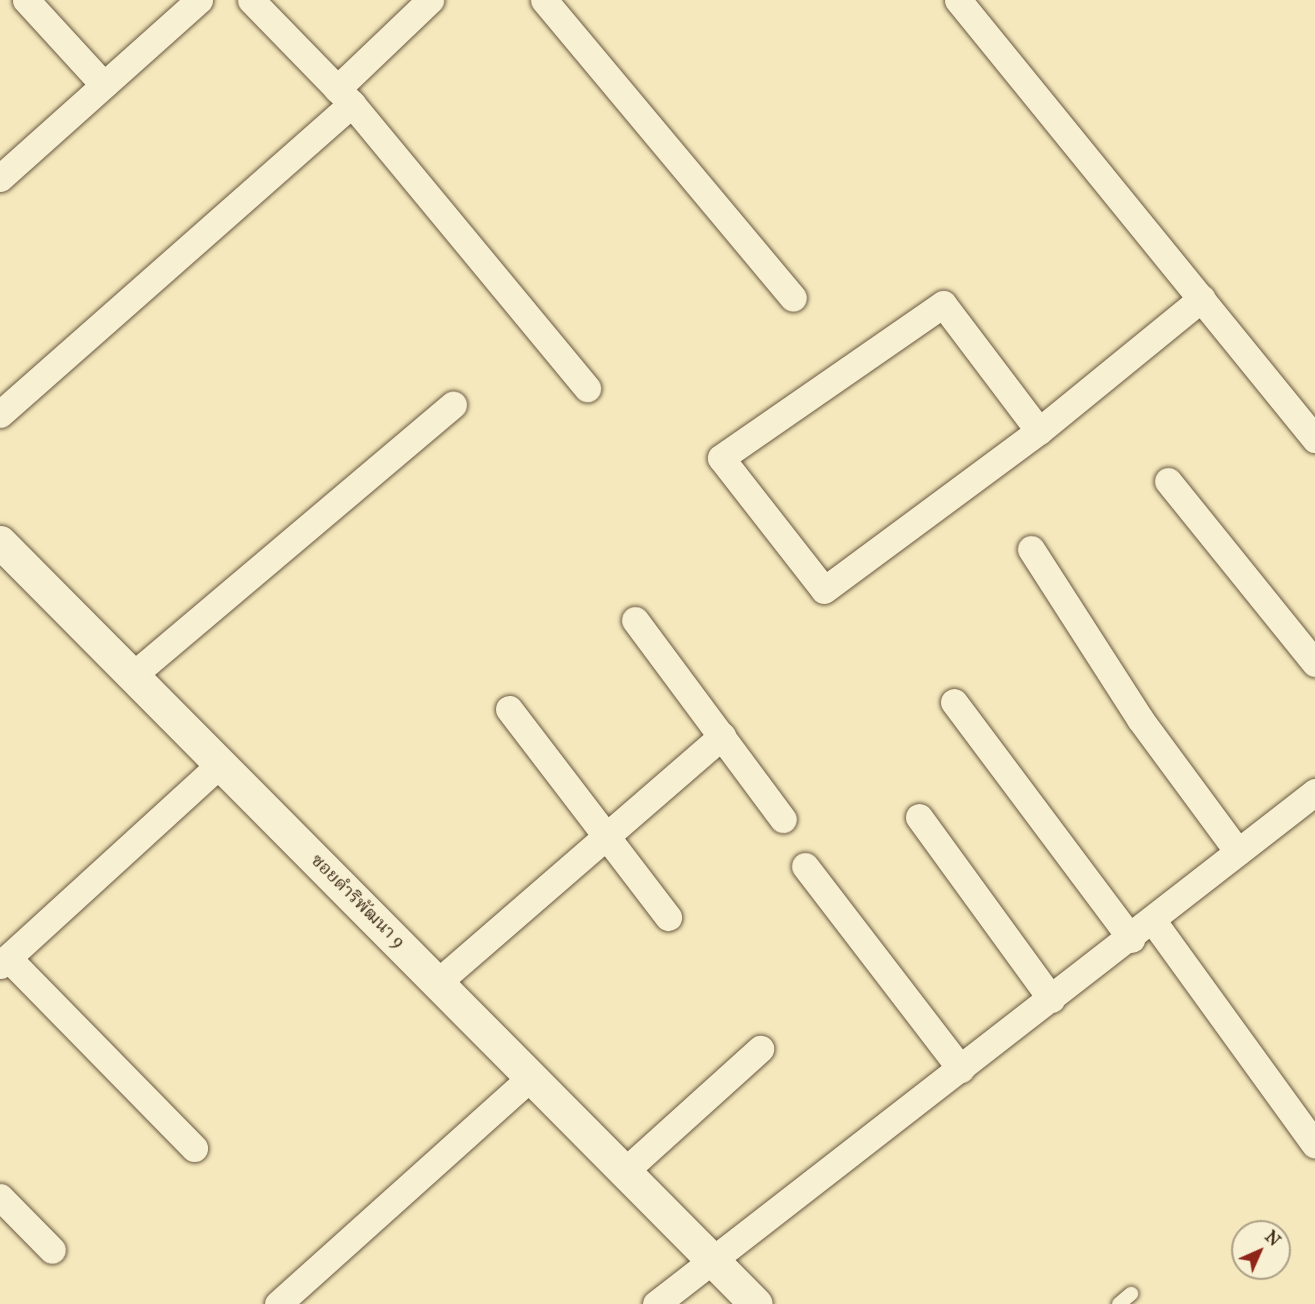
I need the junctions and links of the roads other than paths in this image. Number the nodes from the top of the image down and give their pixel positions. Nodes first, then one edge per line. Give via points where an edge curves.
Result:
1 (27, 0) edge
2 (199, 0) edge
3 (251, 0) edge
4 (430, 0) edge
5 (544, 0) edge
6 (958, 0) edge
7 (104, 85) junction
8 (345, 96) junction
9 (0, 177) edge
10 (792, 298) dead end
11 (1202, 298) junction
12 (587, 388) dead end
13 (453, 405) dead end
14 (0, 414) edge
15 (1040, 431) junction
16 (1315, 439) edge
17 (1168, 481) dead end
18 (0, 542) edge
19 (1030, 549) dead end
20 (635, 620) dead end
21 (1315, 663) edge
22 (133, 675) junction
23 (954, 702) dead end
24 (509, 709) dead end
25 (722, 736) junction
26 (220, 764) junction
27 (1315, 792) edge
28 (919, 817) dead end
29 (783, 819) dead end
30 (605, 835) junction
31 (1238, 852) junction
32 (805, 867) dead end
33 (668, 917) dead end
34 (1153, 921) junction
35 (1131, 939) junction
36 (4, 962) edge
37 (438, 982) junction
38 (1051, 999) junction
39 (760, 1049) dead end
40 (961, 1069) junction
41 (532, 1076) junction
42 (1315, 1146) edge
43 (194, 1148) dead end
44 (626, 1170) junction
45 (0, 1197) edge
46 (52, 1250) dead end
47 (715, 1260) junction
48 (1131, 1294) dead end
49 (278, 1304) edge
50 (656, 1304) edge
51 (756, 1304) edge
52 (1119, 1304) edge

1 - 7 street
2 - 7 street
3 - 8 street
4 - 8 street
5 - 10 street
6 - 11 street
7 - 9 street
8 - 12 street
8 - 14 street
11 - 15 street
11 - 16 street
13 - 22 street
15 - 15 street via 943,304 721,458 824,590
17 - 21 street
18 - 22 street, ซอยดำริพัฒนา 9
19 - 31 street via 1140,719
20 - 25 street
22 - 26 street, ซอยดำริพัฒนา 9
23 - 35 street
24 - 30 street
25 - 29 street
25 - 30 street
26 - 36 street
26 - 37 street, ซอยดำริพัฒนา 9
27 - 31 street
28 - 38 street
30 - 33 street
30 - 37 street
31 - 34 street
32 - 40 street
34 - 35 street
34 - 42 street
35 - 38 street
36 - 43 street
37 - 41 street, ซอยดำริพัฒนา 9
38 - 40 street
39 - 44 street
40 - 47 street
41 - 44 street, ซอยดำริพัฒนา 9
41 - 49 street
44 - 47 street, ซอยดำริพัฒนา 9
45 - 46 street
47 - 50 street
47 - 51 street, ซอยดำริพัฒนา 9
48 - 52 lane

